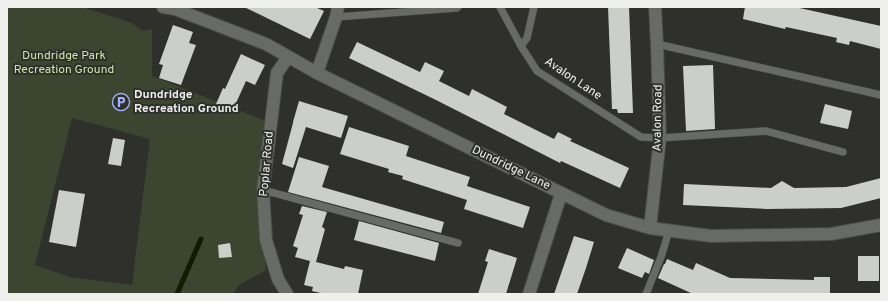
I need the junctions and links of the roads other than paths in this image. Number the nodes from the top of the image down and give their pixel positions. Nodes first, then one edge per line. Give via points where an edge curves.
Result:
1 (163, 7) edge
2 (458, 7) edge
3 (500, 7) edge
4 (534, 7) edge
5 (655, 7) edge
6 (337, 12) edge
7 (658, 44) junction
8 (521, 46) junction
9 (288, 57) junction
10 (317, 73) junction
11 (881, 96) edge
12 (660, 138) junction
13 (842, 152) dead end
14 (263, 190) junction
15 (562, 194) junction
16 (881, 225) edge
17 (650, 228) junction
18 (669, 231) junction
19 (458, 243) dead end
20 (287, 294) edge
21 (529, 294) edge
22 (646, 294) edge

1 - 9 street, Dundridge Lane via 175,8 266,44
2 - 6 lane
3 - 8 lane, Avalon Lane
4 - 8 lane via 527,38
5 - 7 street, Avalon Road
6 - 10 street
7 - 11 lane
7 - 12 street, Avalon Road
8 - 12 lane, Avalon Lane via 537,71 641,137
9 - 10 street, Dundridge Lane
9 - 14 street, Poplar Road via 277,73
10 - 15 street, Dundridge Lane
12 - 13 lane, Avalon Lane via 766,131
12 - 17 street, Avalon Road
14 - 19 lane
14 - 20 street, Poplar Road via 266,240 278,279
15 - 17 street, Dundridge Lane via 606,215
15 - 21 street
16 - 18 street, Dundridge Lane via 830,234 711,236
17 - 18 street, Dundridge Lane
18 - 22 lane

